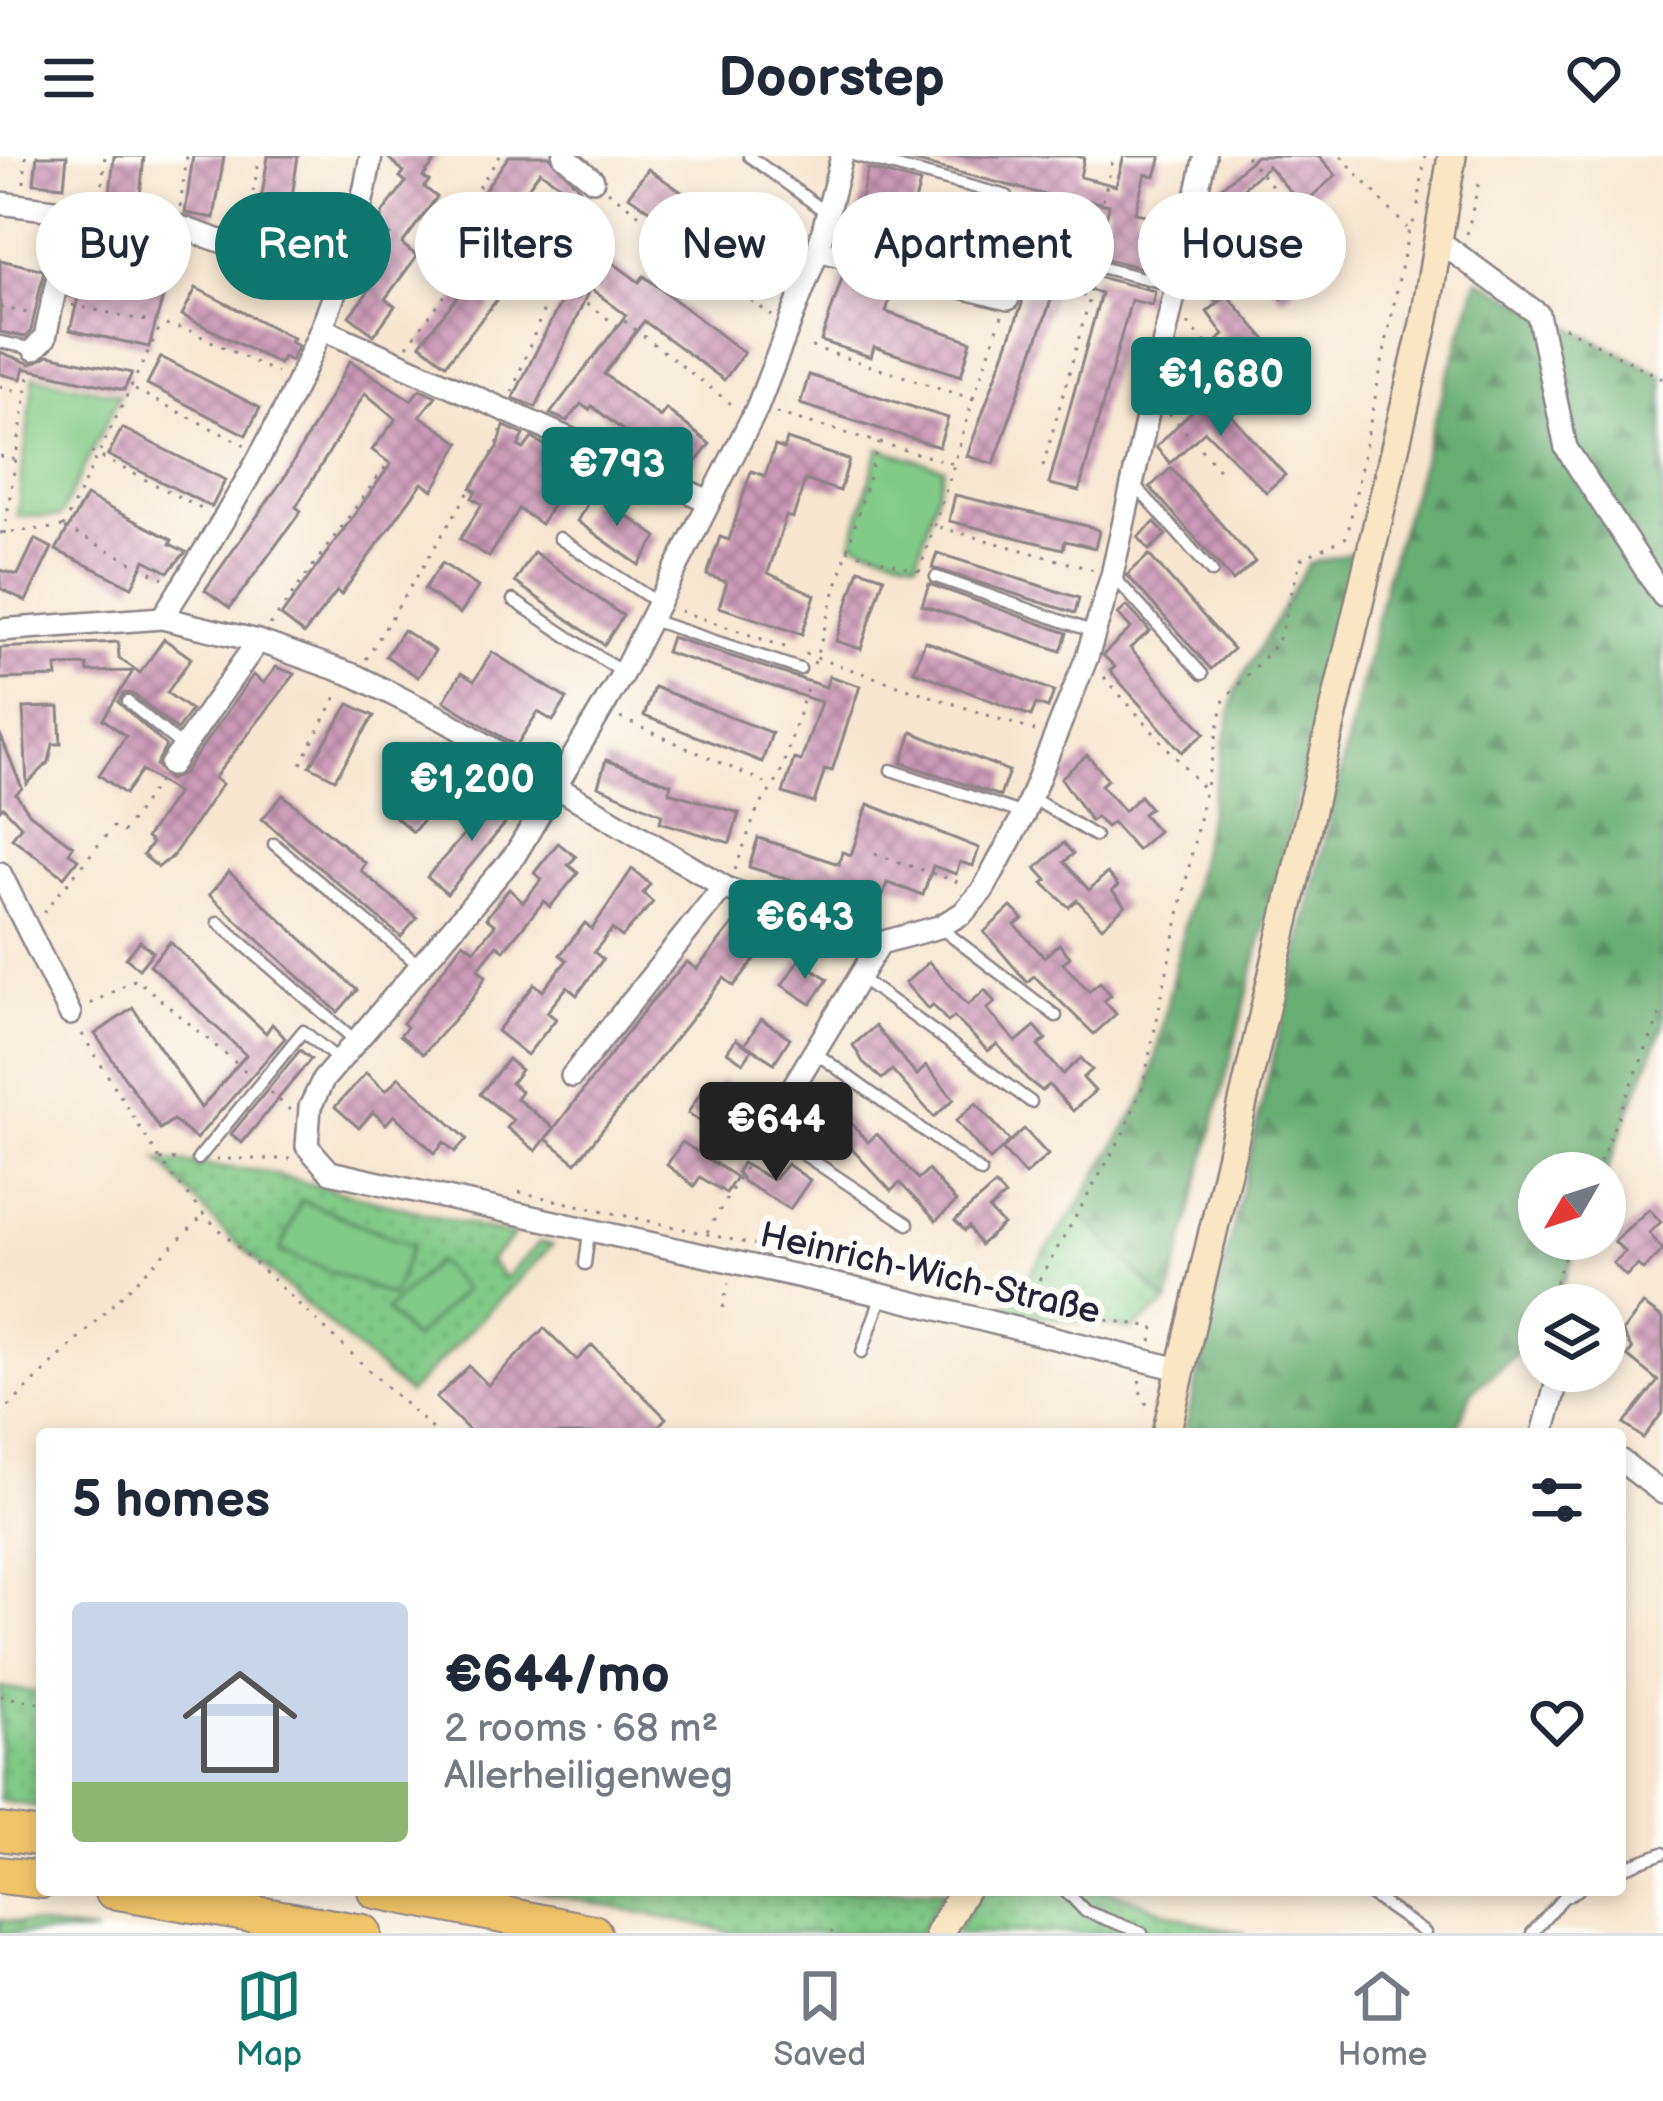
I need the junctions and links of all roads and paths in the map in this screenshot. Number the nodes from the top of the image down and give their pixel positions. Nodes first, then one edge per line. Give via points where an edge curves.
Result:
1 (26, 156) edge
2 (106, 156) edge
3 (187, 156) edge
4 (260, 156) edge
5 (371, 156) edge
6 (500, 156) edge
7 (564, 156) edge
8 (749, 156) edge
9 (842, 156) edge
10 (856, 156) edge
11 (1114, 156) edge
12 (1205, 156) edge
13 (1246, 156) edge
14 (1341, 156) edge
15 (1425, 156) edge
16 (1452, 156) edge
17 (1480, 177) dead end
18 (593, 180) junction
19 (1277, 191) dead end
20 (102, 192) edge
21 (182, 192) edge
22 (253, 192) edge
23 (362, 192) edge
24 (589, 192) edge
25 (992, 192) edge
26 (1105, 192) edge
27 (1198, 192) edge
28 (11, 203) edge
29 (827, 213) junction
30 (1408, 230) junction
31 (1450, 249) junction
32 (818, 250) junction
33 (832, 254) edge
34 (53, 300) edge
35 (334, 300) edge
36 (549, 300) edge
37 (581, 300) edge
38 (1008, 300) edge
39 (1089, 300) edge
40 (1172, 300) edge
41 (1177, 300) edge
42 (0, 307) edge
43 (51, 309) junction
44 (1538, 314) junction
45 (160, 326) junction
46 (325, 330) junction
47 (787, 333) junction
48 (0, 342) edge
49 (34, 349) junction
50 (395, 362) junction
51 (1663, 379) edge
52 (301, 384) junction
53 (1242, 384) dead end
54 (0, 386) edge
55 (134, 389) junction
56 (25, 393) junction
57 (1151, 394) junction
58 (973, 399) junction
59 (506, 408) junction
60 (754, 414) junction
61 (91, 452) dead end
62 (262, 454) junction
63 (0, 456) edge
64 (99, 456) junction
65 (16, 460) junction
66 (24, 462) dead end
67 (954, 464) junction
68 (386, 466) dead end
69 (1042, 466) dead end
70 (1222, 474) dead end
71 (1131, 482) junction
72 (710, 501) junction
73 (224, 520) junction
74 (931, 525) junction
75 (63, 527) junction
76 (2, 534) edge
77 (559, 538) dead end
78 (845, 550) dead end
79 (919, 572) junction
80 (1212, 572) dead end
81 (1112, 575) junction
82 (936, 577) joint
83 (182, 588) junction
84 (1663, 596) edge
85 (513, 600) dead end
86 (656, 612) junction
87 (162, 618) junction
88 (0, 630) edge
89 (1094, 632) junction
90 (258, 641) junction
91 (1087, 657) junction
92 (800, 669) dead end
93 (623, 674) junction
94 (1202, 674) joint
95 (352, 675) junction
96 (1224, 700) junction
97 (128, 702) dead end
98 (602, 710) junction
99 (446, 721) junction
100 (1057, 739) junction
101 (177, 756) junction
102 (301, 764) dead end
103 (891, 770) dead end
104 (773, 786) dead end
105 (556, 790) junction
106 (1206, 790) junction
107 (383, 804) dead end
108 (1028, 806) junction
109 (1096, 836) dead end
110 (274, 844) dead end
111 (875, 854) dead end
112 (0, 873) edge
113 (723, 886) junction
114 (983, 890) junction
115 (218, 922) dead end
116 (939, 927) junction
117 (28, 933) junction
118 (880, 943) junction
119 (420, 966) junction
120 (859, 977) junction
121 (1663, 1008) edge
122 (70, 1014) junction
123 (1056, 1016) dead end
124 (357, 1042) junction
125 (813, 1051) junction
126 (340, 1061) junction
127 (572, 1076) dead end
128 (260, 1083) junction
129 (1031, 1102) dead end
130 (306, 1124) junction
131 (767, 1130) junction
132 (1604, 1152) edge
133 (198, 1159) junction
134 (314, 1159) junction
135 (160, 1160) junction
136 (981, 1172) dead end
137 (204, 1215) junction
138 (908, 1224) dead end
139 (590, 1228) junction
140 (707, 1233) dead end
141 (585, 1264) dead end
142 (882, 1295) junction
143 (1154, 1327) dead end
144 (862, 1352) dead end
145 (1183, 1370) junction
146 (1554, 1392) edge
147 (0, 1415) edge
148 (431, 1428) edge
149 (1168, 1428) edge
150 (1545, 1428) edge
151 (1626, 1465) edge
152 (1663, 1493) edge
153 (0, 1696) edge
154 (36, 1702) edge
155 (0, 1832) edge
156 (36, 1837) edge
157 (1663, 1853) edge
158 (1626, 1867) edge
159 (0, 1875) edge
160 (36, 1879) edge
161 (147, 1896) edge
162 (406, 1896) edge
163 (961, 1896) edge
164 (1071, 1896) edge
165 (1373, 1896) edge
166 (1567, 1896) edge
167 (363, 1933) edge
168 (593, 1933) edge
169 (939, 1933) edge
170 (1142, 1933) edge
171 (1425, 1933) edge
172 (1532, 1933) edge

1 - 28 path
2 - 20 path
3 - 21 path
4 - 22 path
5 - 23 street
6 - 50 path via 453,224 481,247
7 - 18 street
8 - 29 lane
9 - 29 street
10 - 25 lane
11 - 26 path
12 - 27 street
13 - 19 path
14 - 30 path
15 - 30 path
16 - 31 main road
17 - 31 path
18 - 24 path
18 - 47 path
29 - 32 street
30 - 96 path via 1347,537 1300,559 1278,642
31 - 44 street
31 - 145 main road
32 - 33 street
32 - 47 street
34 - 43 street
35 - 46 street
36 - 59 path
37 - 60 path
38 - 58 path
39 - 69 path
40 - 57 street
41 - 53 path
42 - 43 path
43 - 45 path
43 - 49 street
44 - 51 path
44 - 84 street via 1567,448
45 - 52 path via 188,330
45 - 55 path
46 - 50 street
46 - 52 street
47 - 58 path
47 - 60 street
48 - 49 lane
49 - 56 path
50 - 59 street
52 - 62 street
54 - 56 path
55 - 62 path
55 - 64 path
56 - 65 path
57 - 70 path
57 - 71 street
58 - 67 path
59 - 72 street
59 - 95 path via 497,446
60 - 67 path
60 - 72 street
61 - 64 path
62 - 73 street
63 - 65 path
64 - 73 path
64 - 75 path
65 - 66 path
65 - 76 path
67 - 74 path
68 - 90 path
71 - 80 lane
71 - 81 street
72 - 86 street
73 - 83 street
74 - 79 path
74 - 81 path
75 - 76 path
75 - 83 path
77 - 86 lane
78 - 79 path
79 - 82 path
81 - 89 street
81 - 94 lane
82 - 89 lane
83 - 87 street
85 - 93 lane
86 - 92 lane
86 - 93 street
86 - 100 path
87 - 88 street
87 - 90 street
89 - 91 street
90 - 95 street
90 - 101 street
91 - 100 street
91 - 106 path
93 - 98 street
94 - 96 path
95 - 99 street
95 - 102 path
96 - 106 path
97 - 101 lane
98 - 104 path
98 - 105 street
99 - 105 street
99 - 107 path
100 - 108 street
101 - 117 path via 123,832 113,827
103 - 108 lane
105 - 113 street
105 - 119 street via 514,855
106 - 143 path via 1143,1086 1024,1308
108 - 109 lane
108 - 114 street
110 - 119 lane
111 - 114 path
112 - 117 street
113 - 118 street
113 - 127 street
114 - 116 street
115 - 124 lane
116 - 118 street
116 - 123 lane
117 - 122 street
118 - 120 street
119 - 124 street
120 - 125 street
120 - 129 lane
121 - 132 path
122 - 128 path via 136,979
122 - 135 path
124 - 126 street
125 - 131 street
125 - 136 lane
126 - 128 lane via 303,1031
126 - 130 street
128 - 130 path
128 - 133 lane
130 - 134 street
131 - 138 lane
131 - 140 path
133 - 134 path
133 - 135 path
134 - 139 street, Heinrich-Wich-Straße via 330,1172
135 - 137 path
137 - 147 path
137 - 148 path
139 - 141 lane
139 - 142 street, Heinrich-Wich-Straße
142 - 144 lane
142 - 145 street, Heinrich-Wich-Straße
145 - 149 main road
146 - 150 street
151 - 152 street
153 - 154 path
155 - 156 highway
157 - 158 lane
159 - 160 highway
161 - 167 highway
162 - 168 highway
163 - 169 main road
164 - 170 lane via 1084,1910
165 - 171 lane
166 - 172 lane

